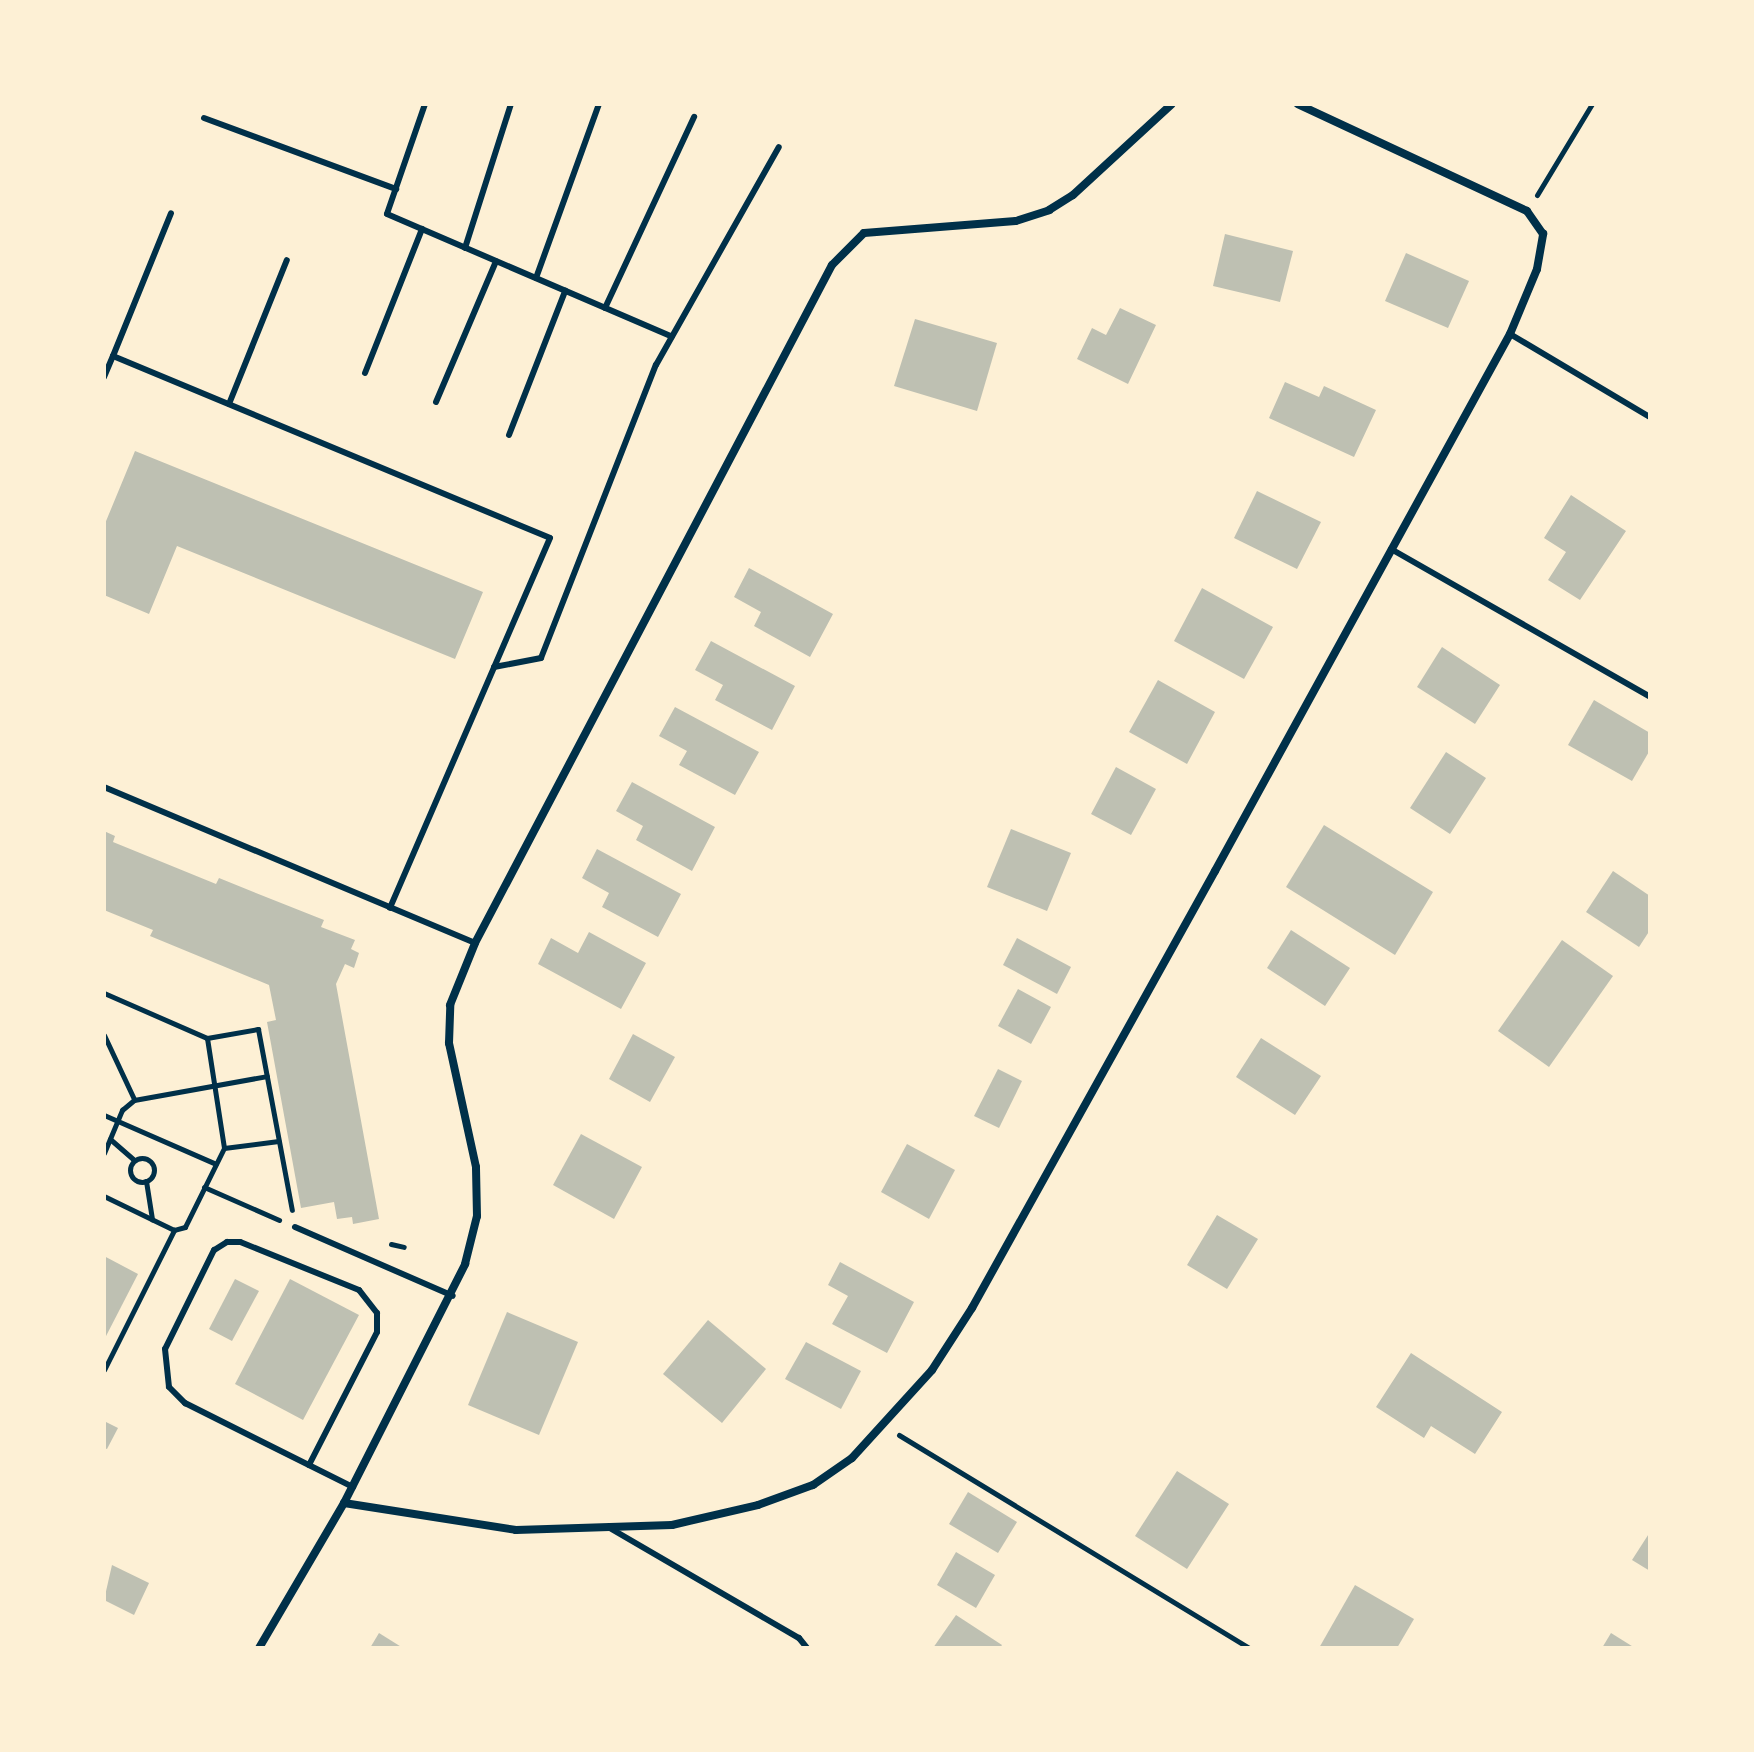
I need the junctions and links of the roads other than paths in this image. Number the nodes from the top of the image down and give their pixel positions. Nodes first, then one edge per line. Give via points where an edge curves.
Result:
1 (425, 104) edge
2 (511, 104) edge
3 (599, 104) edge
4 (1172, 104) edge
5 (1298, 104) edge
6 (694, 117) dead end
7 (204, 118) dead end
8 (779, 147) dead end
9 (396, 189) junction
10 (171, 213) dead end
11 (422, 229) junction
12 (465, 248) junction
13 (287, 260) dead end
14 (496, 261) junction
15 (536, 278) junction
16 (565, 291) junction
17 (605, 308) junction
18 (1510, 334) junction
19 (672, 337) junction
20 (113, 356) junction
21 (365, 373) dead end
22 (104, 377) edge
23 (436, 402) dead end
24 (229, 404) junction
25 (1650, 417) edge
26 (509, 435) dead end
27 (1391, 549) junction
28 (494, 667) junction
29 (1650, 697) edge
30 (104, 787) edge
31 (390, 908) junction
32 (475, 943) junction
33 (295, 1227) road end
34 (453, 1296) junction
35 (309, 1465) junction
36 (353, 1487) junction
37 (344, 1503) junction
38 (608, 1527) junction
39 (259, 1648) edge
40 (807, 1648) edge

1 - 9 lane
2 - 12 lane
3 - 15 lane
4 - 32 street via 1073,195 1049,210 1016,221 888,227 864,233 847,246
5 - 18 street via 1527,211 1543,234 1537,269
6 - 17 lane
7 - 9 lane
8 - 19 lane
9 - 11 lane via 387,214
10 - 20 lane
11 - 12 lane
11 - 21 lane
12 - 14 lane
13 - 24 lane
14 - 15 lane
14 - 23 lane
15 - 16 lane
16 - 17 lane
16 - 26 lane
17 - 19 lane
18 - 25 lane
18 - 27 street
19 - 28 lane via 656,365 541,658
20 - 22 lane
20 - 24 lane
24 - 28 lane via 550,538
27 - 29 lane
27 - 38 street via 972,1308 885,1426 813,1485 758,1505 672,1525
28 - 31 lane
30 - 31 lane
31 - 32 lane
32 - 34 street via 450,1005 449,1043 476,1167 477,1216
33 - 34 lane
34 - 36 street
35 - 35 lane via 185,1403 169,1387 165,1349 214,1250 227,1242 240,1242 359,1290 377,1313 377,1332
35 - 36 lane
36 - 37 street
37 - 38 street via 516,1530
37 - 39 street
38 - 40 lane via 799,1638

